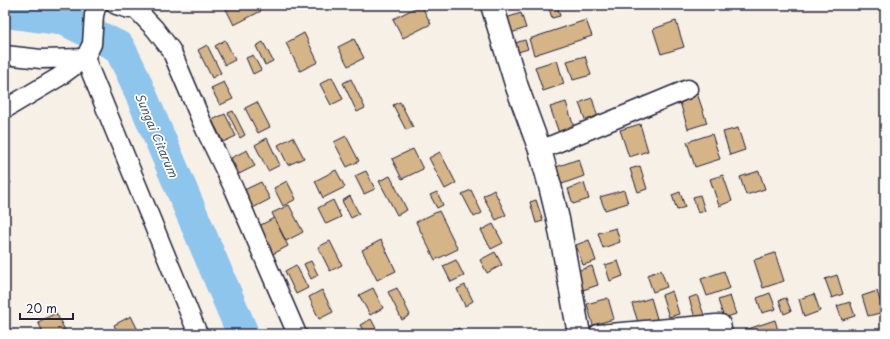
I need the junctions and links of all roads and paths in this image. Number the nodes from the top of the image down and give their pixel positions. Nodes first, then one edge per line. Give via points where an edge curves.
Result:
1 (116, 5) edge
2 (492, 5) edge
3 (137, 6) edge
4 (96, 10) edge
5 (89, 51) junction
6 (5, 55) edge
7 (688, 89) dead end
8 (5, 109) edge
9 (540, 150) junction
10 (198, 334) edge
11 (297, 334) edge
12 (578, 334) edge
13 (598, 334) edge
14 (723, 334) edge

1 - 3 street via 125,8
2 - 9 street via 517,87
3 - 11 street via 171,50
4 - 5 street
5 - 6 street via 41,59
5 - 8 street via 59,77
5 - 10 street
7 - 9 street
9 - 12 street via 558,219
13 - 14 street via 716,324 721,324

